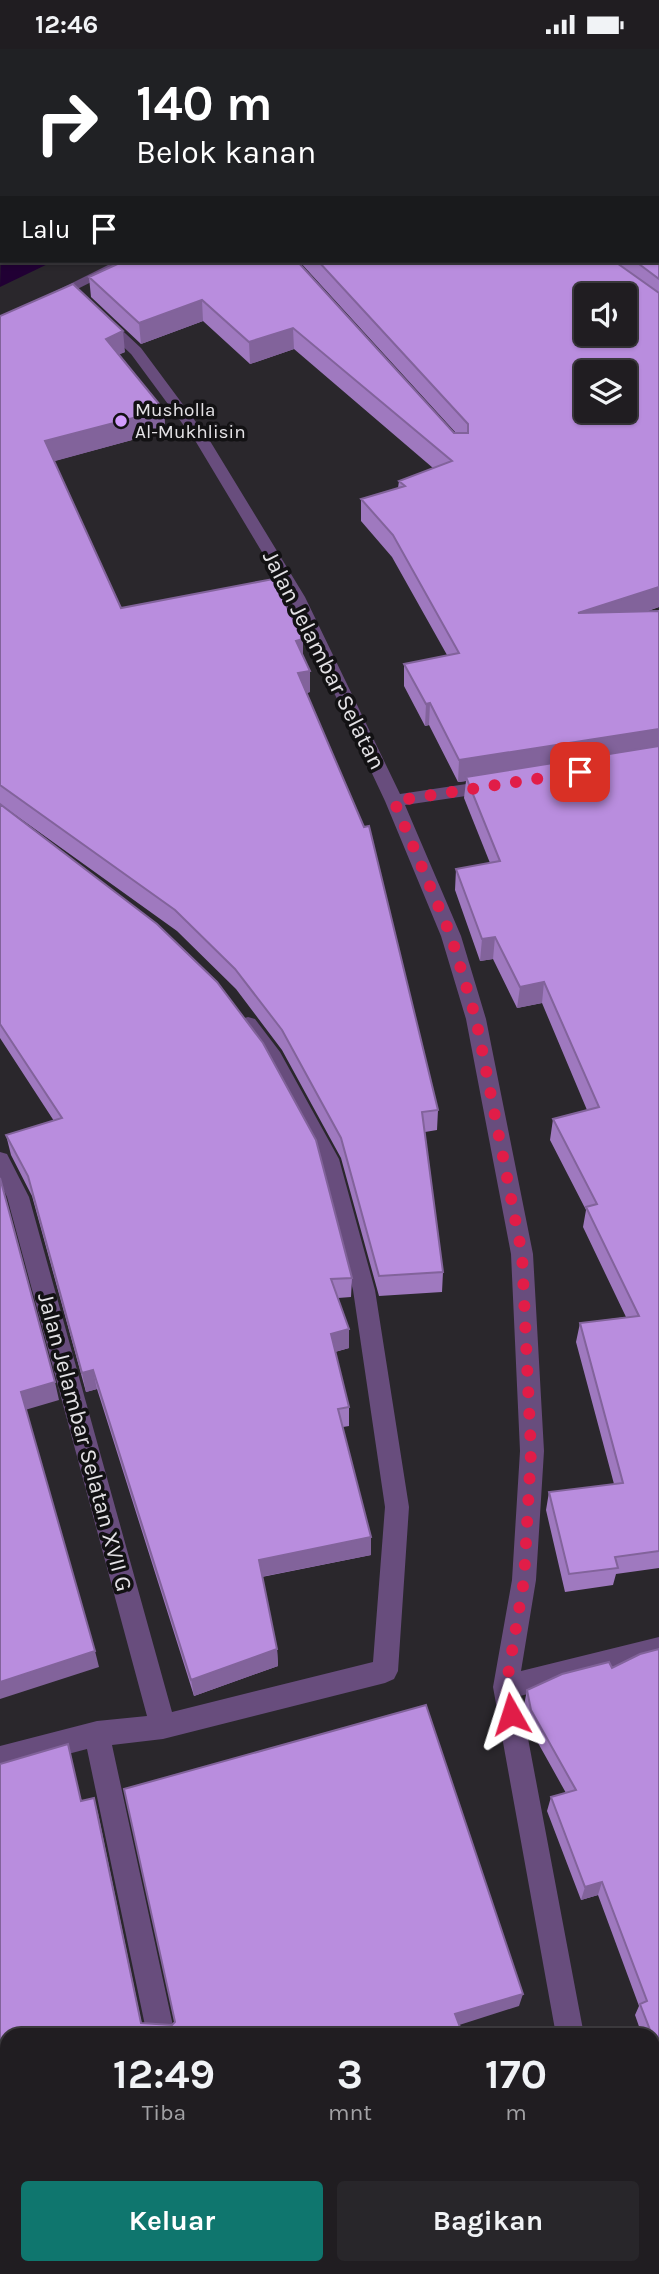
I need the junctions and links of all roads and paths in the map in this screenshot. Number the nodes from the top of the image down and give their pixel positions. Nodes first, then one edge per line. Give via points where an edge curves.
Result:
1 (122, 263) edge
2 (70, 289) junction
3 (0, 324) edge
4 (513, 782) edge
5 (394, 801) junction
6 (235, 1006) edge
7 (0, 1160) edge
8 (659, 1649) edge
9 (506, 1687) junction
10 (163, 1727) junction
11 (97, 1734) junction
12 (0, 1759) edge
13 (160, 2028) edge
14 (569, 2028) edge

1 - 2 street
2 - 3 street
2 - 5 street, Jalan Jelambar Selatan via 136,351 203,440 297,597
4 - 5 street
5 - 9 street, Jalan Jelambar Selatan via 451,936 476,1019 522,1254 531,1451 524,1580
6 - 10 street via 273,1057 329,1159 364,1290 397,1507 385,1671
7 - 10 street, Jalan Jelambar Selatan XVII G via 18,1197
8 - 9 street
9 - 14 street, Jalan Jelambar Selatan
10 - 11 street
11 - 12 street
11 - 13 street

